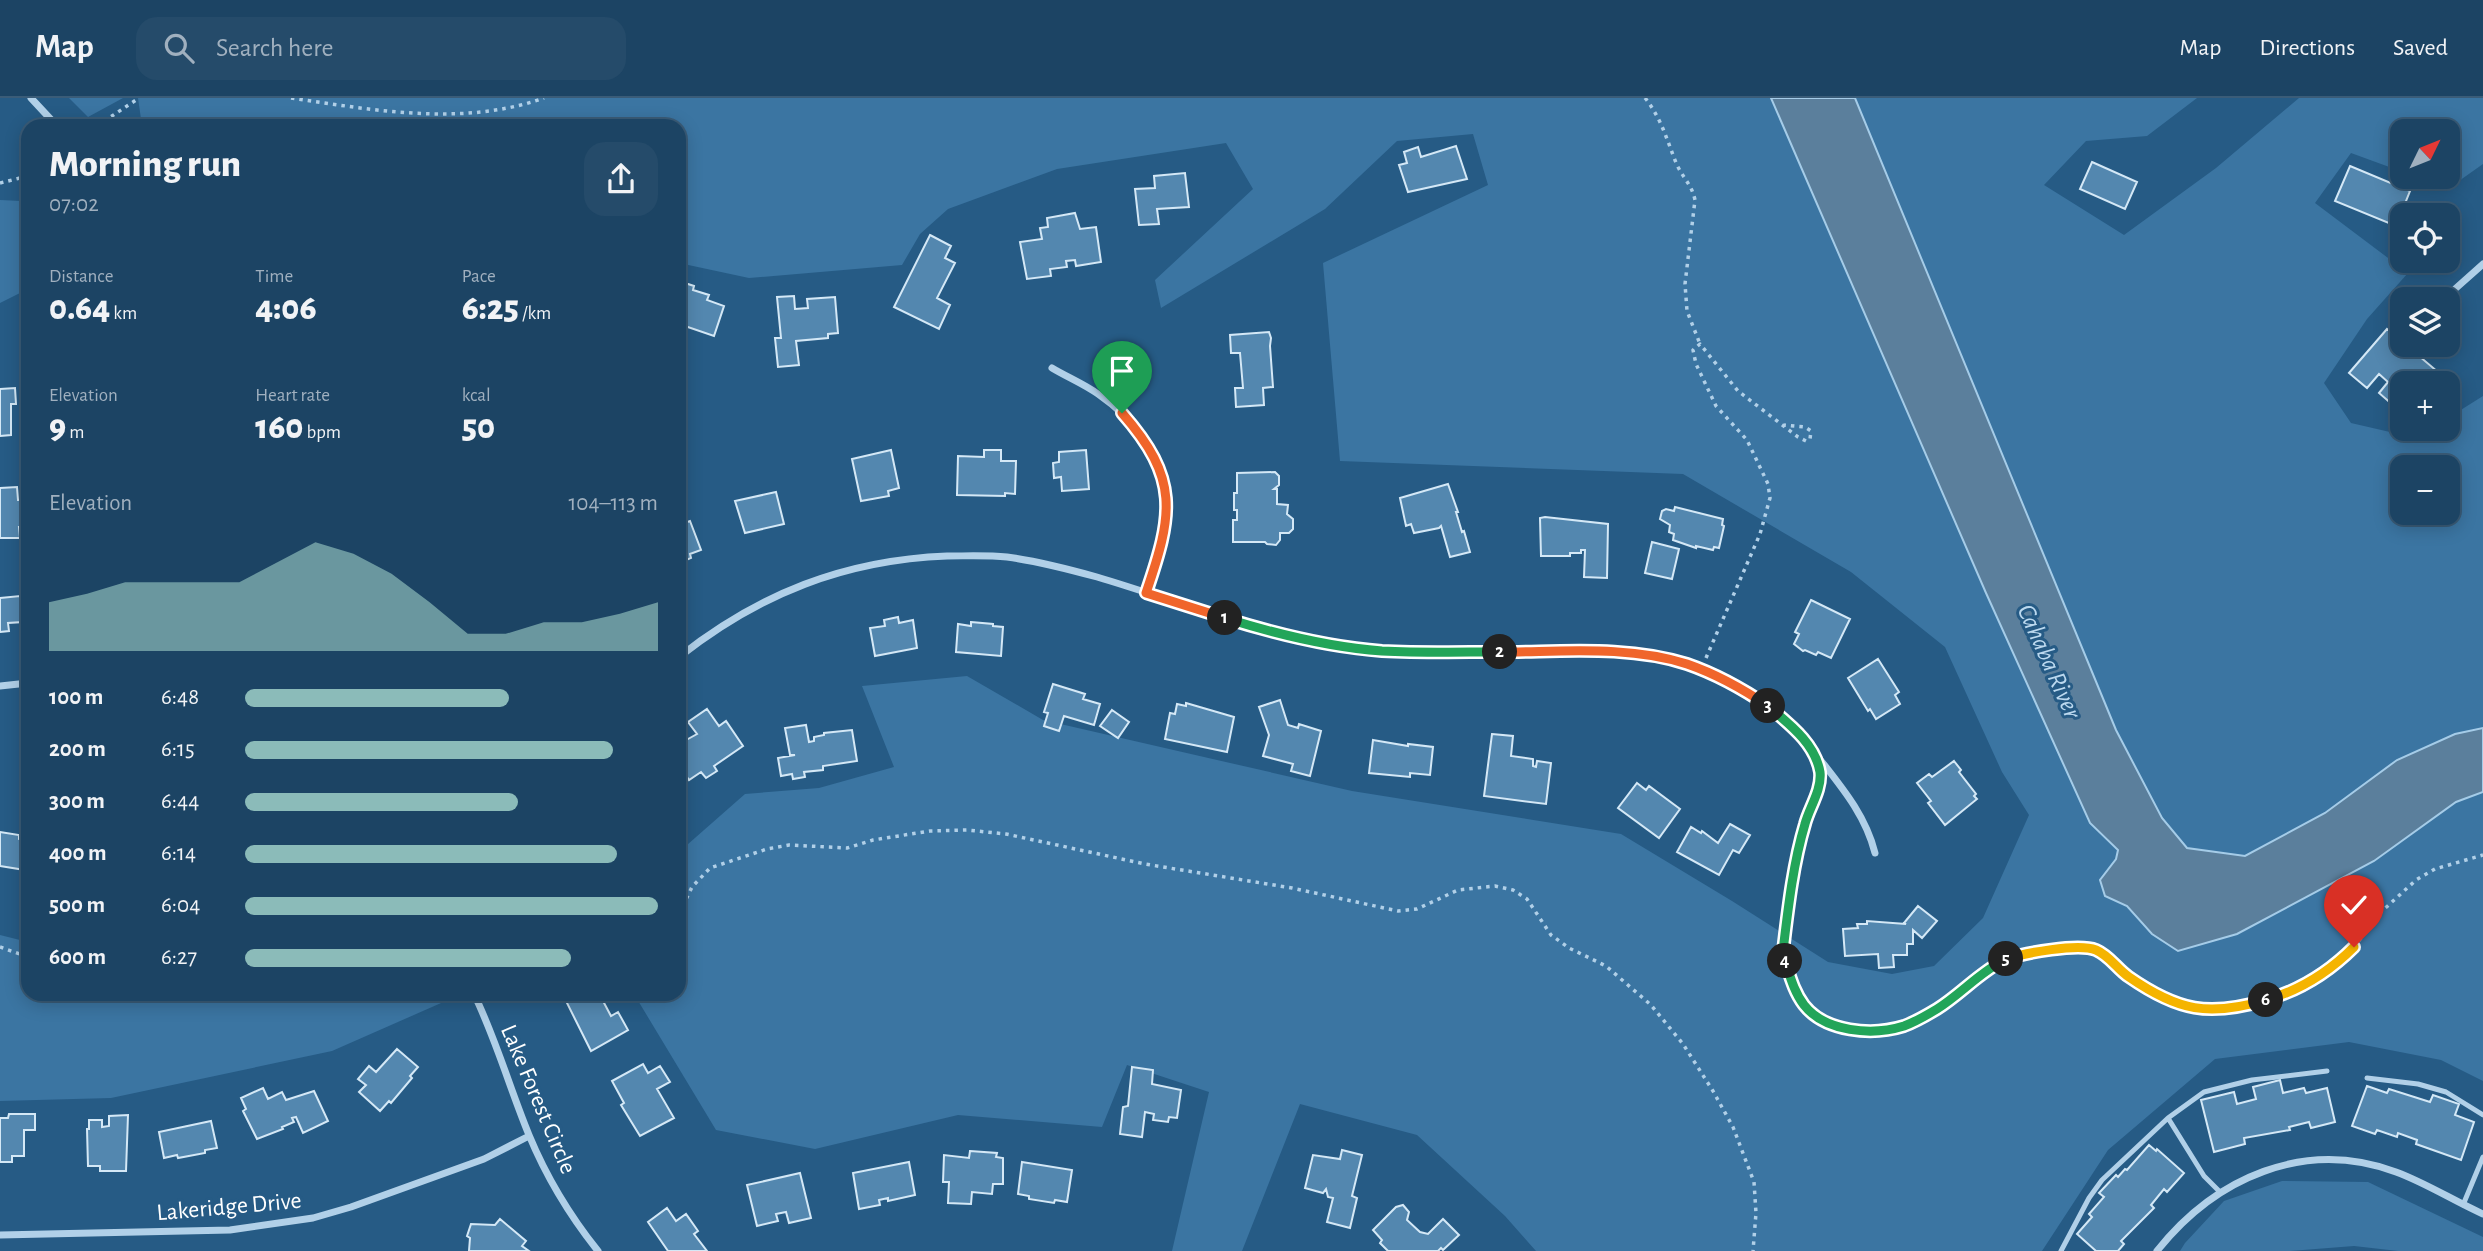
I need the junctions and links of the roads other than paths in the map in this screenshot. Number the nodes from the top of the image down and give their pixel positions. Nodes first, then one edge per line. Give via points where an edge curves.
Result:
1 (31, 98) edge
2 (50, 119) edge
3 (2483, 264) edge
4 (2457, 287) edge
5 (1052, 368) dead end
6 (1146, 593) junction
7 (686, 651) edge
8 (21, 684) edge
9 (0, 686) edge
10 (1875, 852) dead end
11 (477, 1001) edge
12 (2327, 1071) dead end
13 (2367, 1077) dead end
14 (2483, 1115) edge
15 (2168, 1118) junction
16 (529, 1136) junction
17 (2483, 1157) edge
18 (2220, 1192) junction
19 (2463, 1205) junction
20 (2483, 1214) edge
21 (0, 1235) edge
22 (598, 1251) edge
23 (2062, 1251) edge
24 (2157, 1251) edge

1 - 2 street
3 - 4 street
5 - 6 street via 1122,413 1138,430 1159,467 1167,496 1166,523
6 - 7 street via 1051,565 1005,557 891,561 839,572 788,590 736,616
6 - 10 street via 1258,628 1342,646 1392,651 1626,654 1701,670 1742,689 1791,726 1853,804
8 - 9 street
11 - 16 street, Lake Forest Circle
12 - 15 lane via 2252,1080 2204,1092
13 - 14 lane via 2446,1091
15 - 18 lane via 2204,1176
15 - 23 lane via 2102,1180
16 - 21 street, Lakeridge Drive via 484,1159 313,1218 230,1230
16 - 22 street, Lake Forest Circle via 566,1205
17 - 19 lane
18 - 19 street via 2258,1172 2332,1160 2396,1172
18 - 24 street via 2195,1210
19 - 20 street

